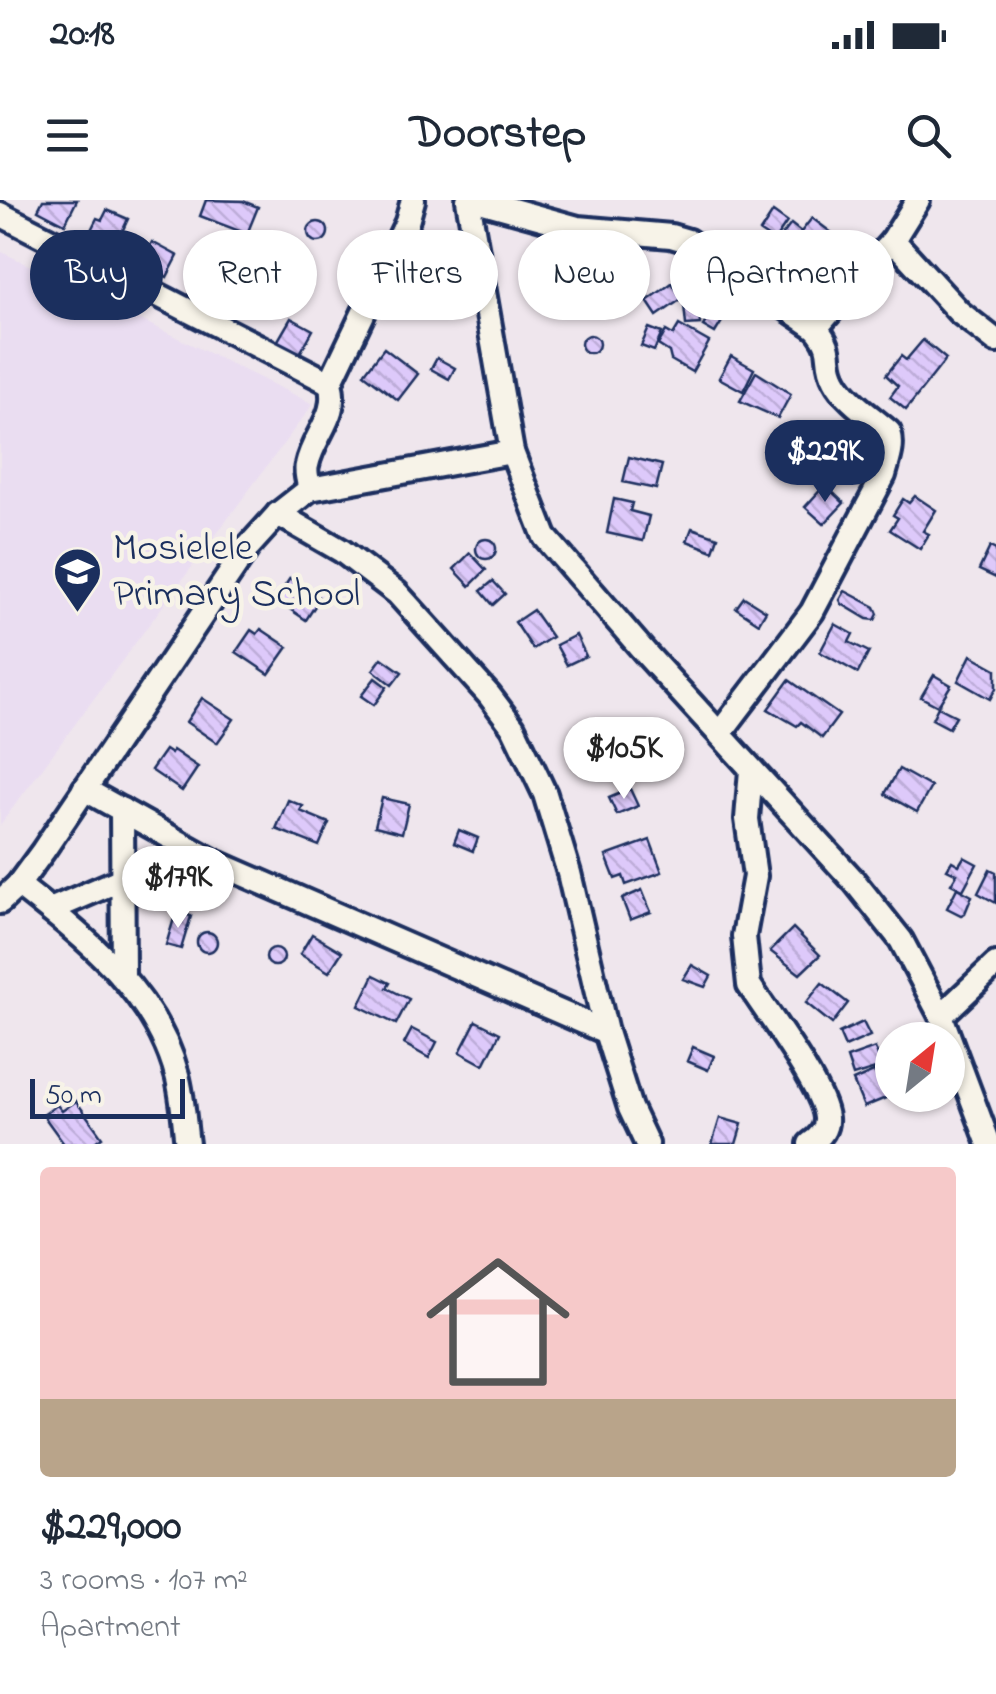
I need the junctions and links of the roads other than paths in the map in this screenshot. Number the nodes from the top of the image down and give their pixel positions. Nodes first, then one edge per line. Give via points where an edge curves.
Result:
1 (413, 200) edge
2 (468, 200) edge
3 (476, 200) edge
4 (918, 200) edge
5 (0, 214) edge
6 (894, 238) edge
7 (894, 241) edge
8 (823, 320) edge
9 (816, 328) junction
10 (996, 341) edge
11 (330, 383) junction
12 (512, 452) junction
13 (310, 489) junction
14 (278, 514) junction
15 (720, 734) junction
16 (751, 770) junction
17 (84, 789) junction
18 (122, 810) junction
19 (214, 861) junction
20 (122, 879) junction
21 (18, 885) junction
22 (0, 902) edge
23 (50, 910) junction
24 (996, 964) edge
25 (123, 976) junction
26 (942, 1016) junction
27 (606, 1032) junction
28 (187, 1144) edge
29 (647, 1144) edge
30 (810, 1144) edge
31 (990, 1144) edge

1 - 11 street
2 - 12 street
3 - 9 street via 578,228 688,241
4 - 6 street
5 - 11 street
7 - 10 street via 959,312
8 - 9 street
9 - 15 street via 830,348 830,370 840,388 888,432 890,456 812,612
11 - 13 street via 330,415 306,468
12 - 13 street
12 - 15 street via 545,537
13 - 14 street
14 - 17 street via 248,547
14 - 27 street via 397,593 513,727 545,794
15 - 16 street
16 - 26 street via 902,940
16 - 30 street via 747,820 755,876 745,965 749,986 826,1116 821,1136
17 - 18 street
17 - 21 street
18 - 19 street
18 - 20 street
19 - 20 street
19 - 27 street
20 - 23 street
20 - 25 street
21 - 22 street
21 - 23 street
23 - 25 street
24 - 26 street
25 - 28 street via 162,1034 178,1076
26 - 31 street
27 - 29 street

